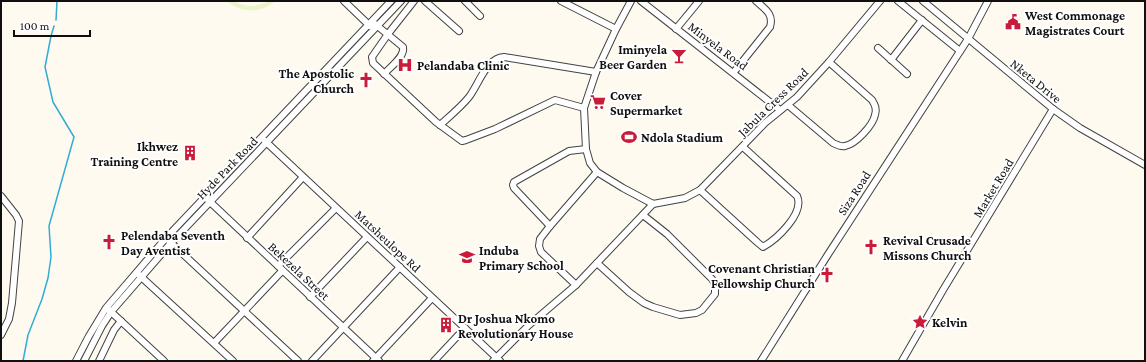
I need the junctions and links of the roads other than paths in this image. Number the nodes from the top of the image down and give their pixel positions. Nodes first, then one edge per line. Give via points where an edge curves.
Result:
1 (344, 1) edge
2 (391, 1) edge
3 (401, 1) edge
4 (414, 1) edge
5 (425, 1) edge
6 (465, 1) edge
7 (561, 1) edge
8 (631, 1) edge
9 (641, 1) edge
10 (699, 1) edge
11 (756, 1) edge
12 (880, 1) edge
13 (898, 1) edge
14 (923, 1) edge
15 (988, 1) edge
16 (480, 16) dead end
17 (922, 20) junction
18 (371, 23) junction
19 (376, 28) junction
20 (616, 29) junction
21 (676, 29) junction
22 (459, 32) dead end
23 (388, 34) junction
24 (968, 39) junction
25 (878, 48) dead end
26 (960, 51) junction
27 (891, 60) junction
28 (829, 62) junction
29 (596, 72) junction
30 (734, 72) junction
31 (384, 74) junction
32 (907, 74) dead end
33 (788, 105) junction
34 (584, 108) junction
35 (780, 110) junction
36 (1053, 110) junction
37 (440, 125) junction
38 (264, 140) junction
39 (743, 147) junction
40 (586, 149) junction
41 (1145, 165) edge
42 (597, 172) junction
43 (303, 177) junction
44 (700, 190) junction
45 (1, 196) edge
46 (207, 200) junction
47 (653, 204) junction
48 (336, 208) junction
49 (643, 215) junction
50 (550, 226) junction
51 (367, 237) junction
52 (166, 238) junction
53 (247, 238) junction
54 (171, 243) junction
55 (597, 263) junction
56 (400, 267) junction
57 (280, 268) junction
58 (136, 272) junction
59 (142, 277) junction
60 (576, 285) junction
61 (310, 297) junction
62 (432, 298) junction
63 (106, 308) junction
64 (244, 310) junction
65 (112, 312) junction
66 (120, 321) junction
67 (343, 328) junction
68 (465, 328) junction
69 (1, 335) edge
70 (214, 343) junction
71 (376, 360) edge
72 (496, 360) edge
73 (76, 361) edge
74 (84, 361) edge
75 (99, 361) edge
76 (164, 361) edge
77 (233, 361) edge
78 (298, 361) edge
79 (312, 361) edge
80 (434, 361) edge
81 (761, 361) edge
82 (902, 361) edge

1 - 18 street
2 - 18 street, Hyde Park Road
3 - 19 street, Hyde Park Road
4 - 23 street
5 - 22 street
6 - 16 street
7 - 20 street
8 - 20 street
9 - 21 street, Minyela Road
10 - 21 street
11 - 30 street via 768,11 770,28
12 - 28 street, Jabula Cress Road
13 - 17 street
14 - 24 street, Nketa Drive
15 - 24 street, Siza Road
17 - 26 street
17 - 27 street
18 - 19 street
18 - 38 street, Hyde Park Road
19 - 23 street
19 - 38 street, Hyde Park Road
20 - 29 street
21 - 30 street, Minyela Road
23 - 31 street via 372,58 373,63
23 - 31 street via 404,50
24 - 26 street, Siza Road
24 - 36 street, Nketa Drive
25 - 27 street
26 - 81 street, Siza Road
27 - 32 street
28 - 33 street, Jabula Cress Road
28 - 33 street via 875,104 874,120 862,136 850,144 839,146
29 - 34 street
29 - 37 street via 498,57 490,64 469,97
30 - 35 street, Minyela Road
31 - 37 street
33 - 35 street, Jabula Cress Road
34 - 37 street via 555,100 466,140 458,139
34 - 40 street
35 - 39 street, Jabula Cress Road
36 - 41 street, Nketa Drive
36 - 82 street, Market Road
38 - 43 street, Matsheulope Rd
38 - 46 street, Hyde Park Road
39 - 44 street, Jabula Cress Road
39 - 44 street via 799,199 797,212 779,235 763,247
40 - 42 street via 590,163
40 - 50 street via 569,152 514,182 514,188
42 - 47 street
42 - 50 street
43 - 48 street, Matsheulope Rd
43 - 53 street
44 - 47 street, Jabula Cress Road via 685,198
45 - 69 street via 19,221 12,303
46 - 52 street, Hyde Park Road
46 - 53 street, Bekezela Street
46 - 54 street, Hyde Park Road
47 - 49 street
48 - 51 street, Matsheulope Rd
48 - 57 street
49 - 55 street
49 - 55 street via 667,234 715,284 715,294 706,305 696,314 688,315 653,308 629,292
50 - 60 street via 540,239 541,252
51 - 56 street, Matsheulope Rd
51 - 61 street
52 - 54 street
52 - 58 street, Hyde Park Road
53 - 57 street, Bekezela Street
54 - 59 street, Hyde Park Road
54 - 64 street
55 - 60 street
56 - 62 street, Matsheulope Rd
56 - 67 street
57 - 61 street, Bekezela Street
57 - 64 street
58 - 59 street
58 - 63 street, Hyde Park Road
59 - 65 street, Hyde Park Road
59 - 70 street
60 - 72 street via 529,325
61 - 67 street, Bekezela Street
62 - 68 street, Matsheulope Rd
62 - 71 street
63 - 65 street
63 - 73 street, Hyde Park Road
64 - 70 street
64 - 78 street
65 - 66 street
65 - 74 street, Hyde Park Road
66 - 75 street
66 - 76 street
67 - 71 street, Bekezela Street
67 - 79 street
68 - 72 street, Matsheulope Rd
68 - 80 street
70 - 77 street

